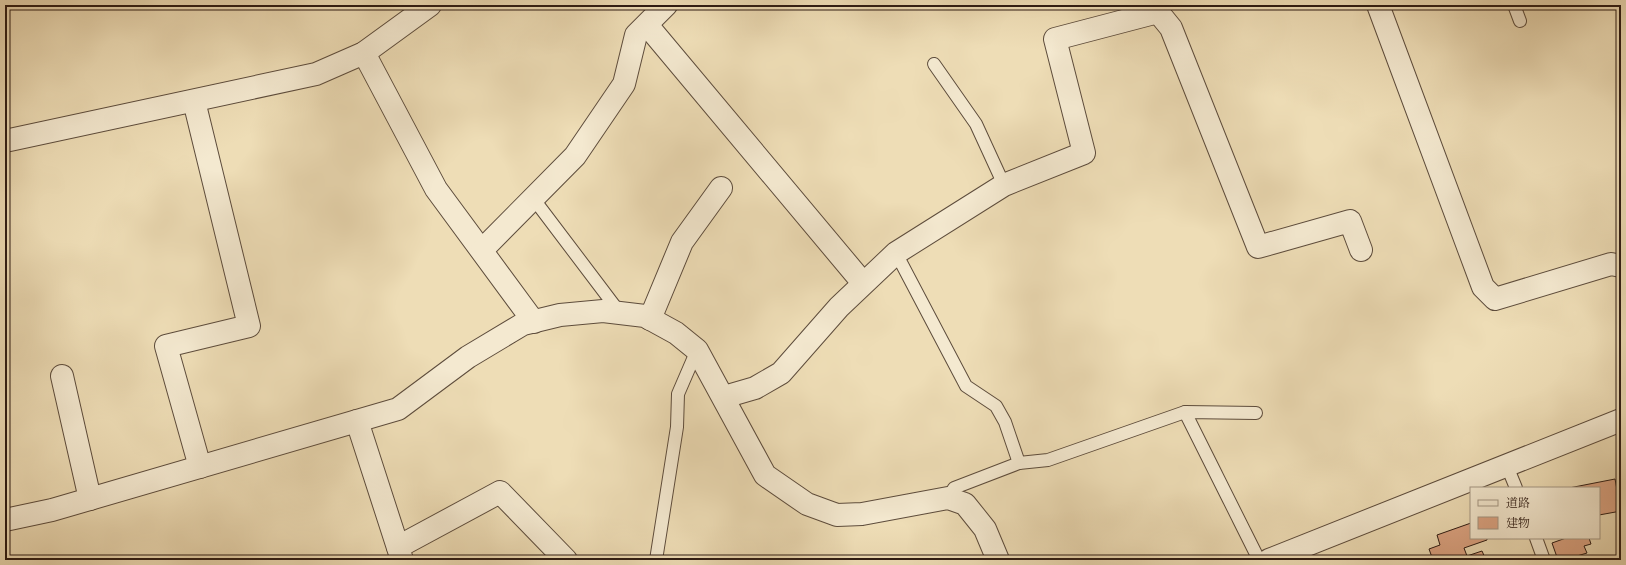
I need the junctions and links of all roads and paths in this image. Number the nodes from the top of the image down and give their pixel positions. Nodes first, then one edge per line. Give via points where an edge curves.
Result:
1 (430, 5) edge
2 (666, 5) edge
3 (1378, 5) edge
4 (1514, 5) edge
5 (1156, 9) edge
6 (1520, 21) dead end
7 (646, 25) junction
8 (364, 53) junction
9 (934, 64) dead end
10 (194, 100) junction
11 (5, 141) edge
12 (1004, 185) junction
13 (721, 188) dead end
14 (533, 198) junction
15 (482, 250) junction
16 (1361, 250) dead end
17 (896, 253) junction
18 (1621, 266) edge
19 (863, 283) junction
20 (620, 313) junction
21 (650, 319) junction
22 (534, 322) junction
23 (697, 350) junction
24 (62, 376) dead end
25 (724, 398) junction
26 (1185, 412) junction
27 (1256, 413) dead end
28 (1621, 420) edge
29 (357, 421) junction
30 (1019, 463) junction
31 (1507, 466) junction
32 (200, 467) junction
33 (1516, 487) edge
34 (948, 498) junction
35 (90, 499) junction
36 (5, 520) edge
37 (1536, 539) edge
38 (400, 553) edge
39 (566, 560) edge
40 (656, 560) edge
41 (998, 560) edge
42 (1258, 560) edge
43 (1269, 560) edge
44 (1544, 560) edge

1 - 8 street
2 - 7 street
3 - 18 street via 1483,287 1495,299 1611,264
4 - 6 lane
5 - 12 street via 1055,39 1084,153
5 - 16 street via 1171,28 1258,247 1350,221
7 - 14 street via 636,35 624,84 575,156
7 - 19 street
8 - 10 street via 316,74
8 - 15 street via 436,189
9 - 12 lane via 976,124
10 - 11 street
10 - 32 street via 249,326 166,346
12 - 17 street
13 - 21 street via 682,242
14 - 15 street
14 - 20 lane
15 - 22 street
17 - 19 street
17 - 30 lane via 966,386 996,406 1005,422
19 - 25 street via 781,373 755,388
20 - 21 street
20 - 22 street via 567,315
21 - 23 street via 676,333
22 - 29 street via 523,324 468,357 398,409
23 - 25 street
23 - 40 lane via 678,394 677,426
24 - 35 street
25 - 34 street via 765,475 807,504 837,515 862,514
26 - 27 lane
26 - 30 lane via 1048,460
26 - 42 lane
28 - 31 street
29 - 32 street
29 - 38 street
30 - 34 lane via 954,488
31 - 33 lane
31 - 43 street
32 - 35 street
34 - 41 street via 965,504 985,529
35 - 36 street
37 - 44 lane
38 - 39 street via 500,492

